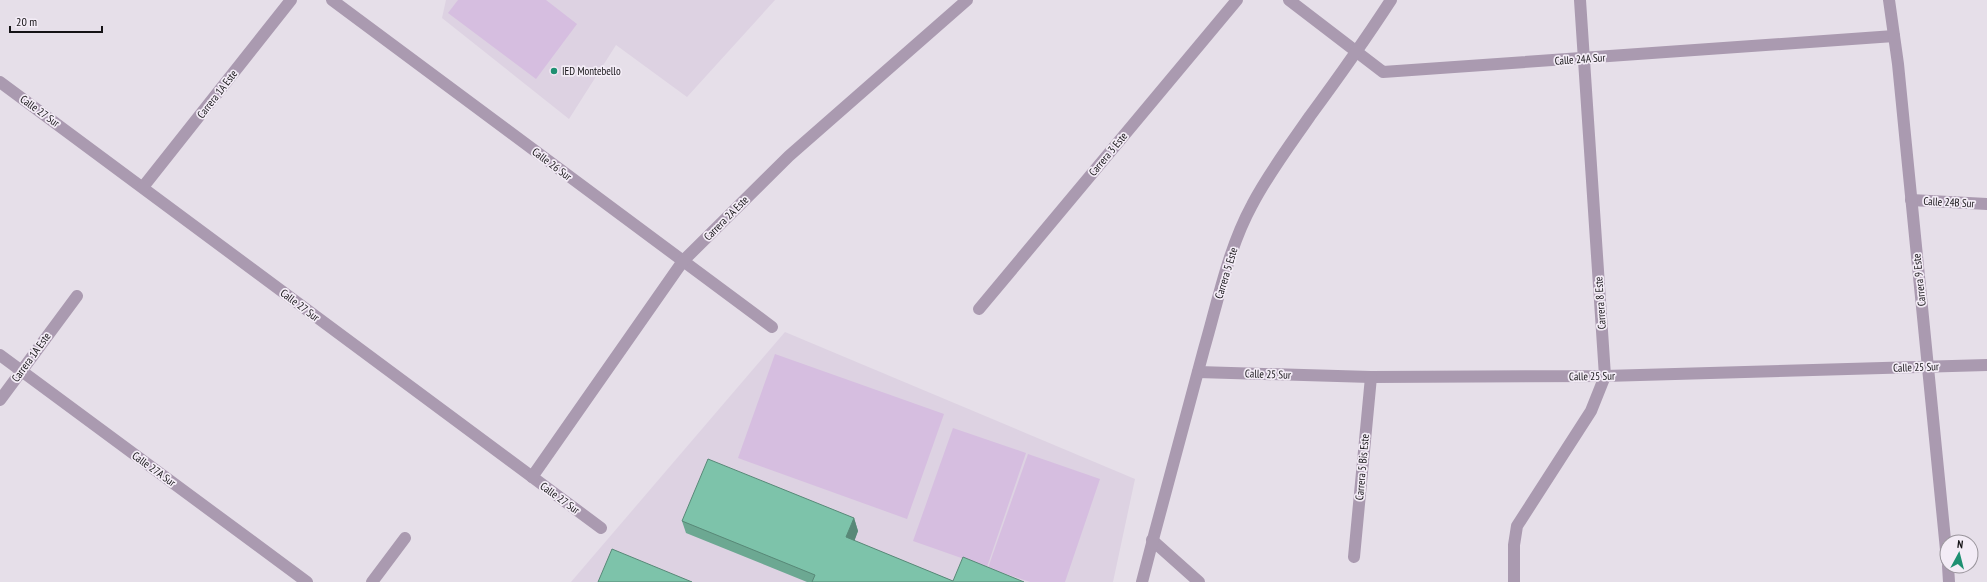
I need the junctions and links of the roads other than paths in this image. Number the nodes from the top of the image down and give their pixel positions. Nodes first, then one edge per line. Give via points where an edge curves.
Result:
1 (291, 0) edge
2 (332, 0) edge
3 (967, 0) edge
4 (1237, 0) edge
5 (1289, 0) edge
6 (1391, 0) edge
7 (1580, 0) edge
8 (1888, 0) edge
9 (1894, 36) junction
10 (1357, 52) junction
11 (1584, 58) junction
12 (0, 82) edge
13 (143, 187) junction
14 (1911, 200) junction
15 (1987, 204) edge
16 (683, 261) junction
17 (76, 296) dead end
18 (979, 309) dead end
19 (772, 327) dead end
20 (0, 356) edge
21 (1987, 365) edge
22 (1928, 367) junction
23 (21, 371) junction
24 (1198, 372) junction
25 (1605, 376) junction
26 (1371, 377) junction
27 (0, 400) edge
28 (532, 477) junction
29 (601, 528) dead end
30 (1944, 534) edge
31 (405, 538) dead end
32 (1152, 540) junction
33 (1354, 557) dead end
34 (307, 582) edge
35 (372, 582) edge
36 (1142, 582) edge
37 (1199, 582) edge
38 (1514, 582) edge

1 - 13 street, Carrera 1A Este
2 - 16 street, Calle 26 Sur
3 - 16 street, Carrera 2A Este via 788,156
4 - 18 street, Carrera 3 Este
5 - 10 street, Calle 24A Sur
6 - 10 street, Carrera 5 Este
7 - 11 street, Carrera 8 Este
8 - 9 street, Carrera 9 Este
9 - 11 street, Calle 24A Sur
9 - 14 street, Carrera 9 Este
10 - 11 street, Calle 24A Sur via 1383,72
10 - 24 street, Carrera 5 Este via 1288,148 1251,206 1226,269
11 - 25 street, Carrera 8 Este
12 - 13 street, Calle 27 Sur
13 - 28 street, Calle 27 Sur
14 - 15 street, Calle 24B Sur
14 - 22 street, Carrera 9 Este
16 - 19 street, Calle 26 Sur
16 - 28 street, Carrera 2A Este
17 - 23 street, Carrera 1A Este
20 - 23 street, Calle 27A Sur
21 - 22 street, Calle 25 Sur
22 - 25 street, Calle 25 Sur
22 - 30 street, Carrera 9 Este
23 - 27 street, Carrera 1A Este
23 - 34 street, Calle 27A Sur
24 - 26 street, Calle 25 Sur
24 - 32 street, Carrera 5 Este
25 - 26 street, Calle 25 Sur
25 - 38 street, Carrera 8 Este via 1591,411 1517,526
26 - 33 street, Carrera 5 Bis Este
28 - 29 street, Calle 27 Sur
31 - 35 street
32 - 36 street, Carrera 5 Este
32 - 37 street

